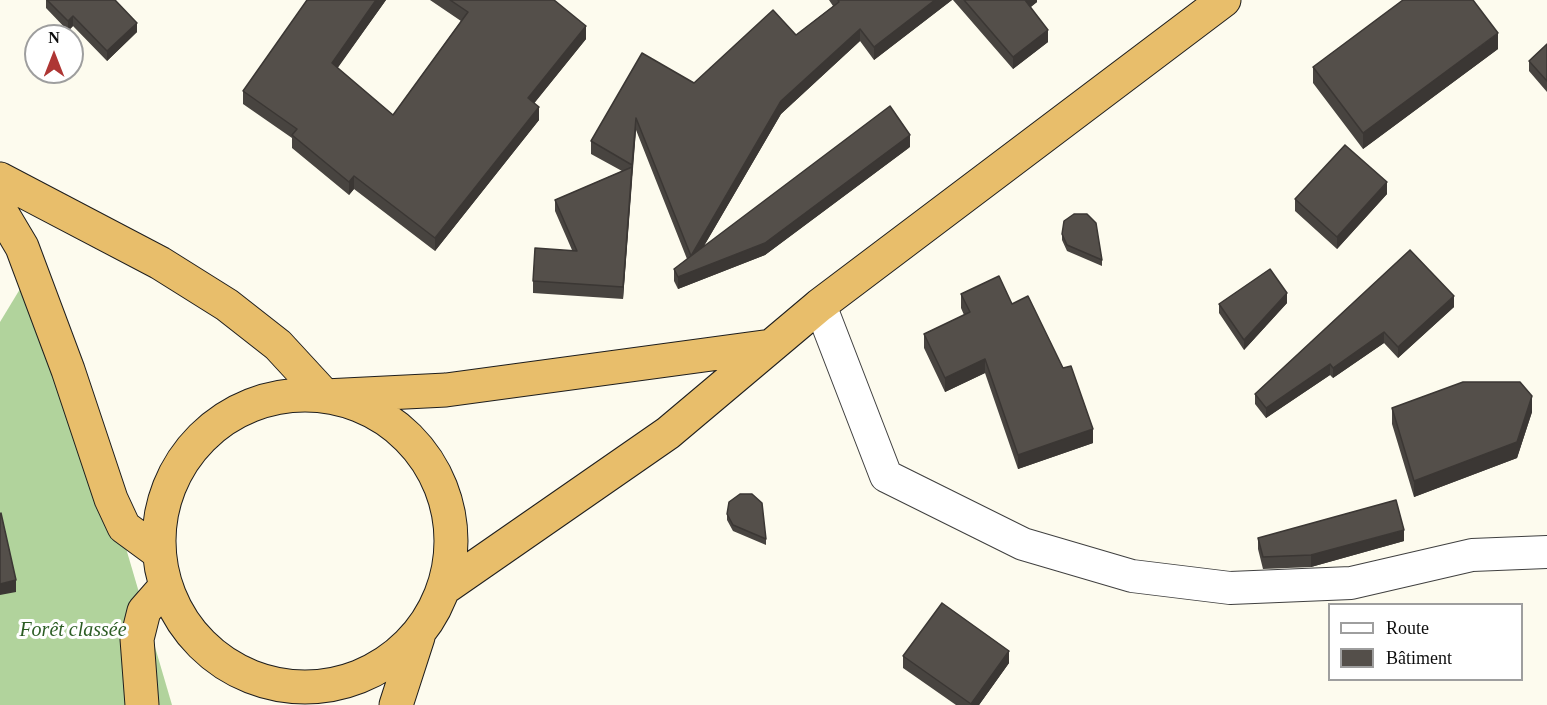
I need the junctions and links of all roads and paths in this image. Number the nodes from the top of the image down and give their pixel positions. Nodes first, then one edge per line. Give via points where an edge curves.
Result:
1 (1224, 0) edge
2 (0, 179) edge
3 (0, 210) edge
4 (820, 306) junction
5 (771, 346) junction
6 (325, 396) junction
7 (158, 552) junction
8 (1547, 552) edge
9 (165, 587) junction
10 (446, 587) junction
11 (418, 637) junction
12 (142, 705) edge
13 (396, 705) edge

1 - 4 highway
2 - 6 highway via 160,262 227,305 278,345
3 - 7 highway via 22,247 115,508 124,527
4 - 5 highway
4 - 8 street via 886,477 1023,544 1132,576 1230,588 1351,584 1472,555
5 - 6 highway via 446,390
5 - 10 highway via 668,433
6 - 7 highway via 281,396 239,410 204,434 177,468 161,508
6 - 10 highway via 366,407 402,430 430,463 447,503 453,545
7 - 9 highway
9 - 11 highway via 185,626 216,658 255,679 299,688 343,683 384,665
9 - 12 highway via 144,611 137,639
10 - 11 highway
11 - 13 highway

